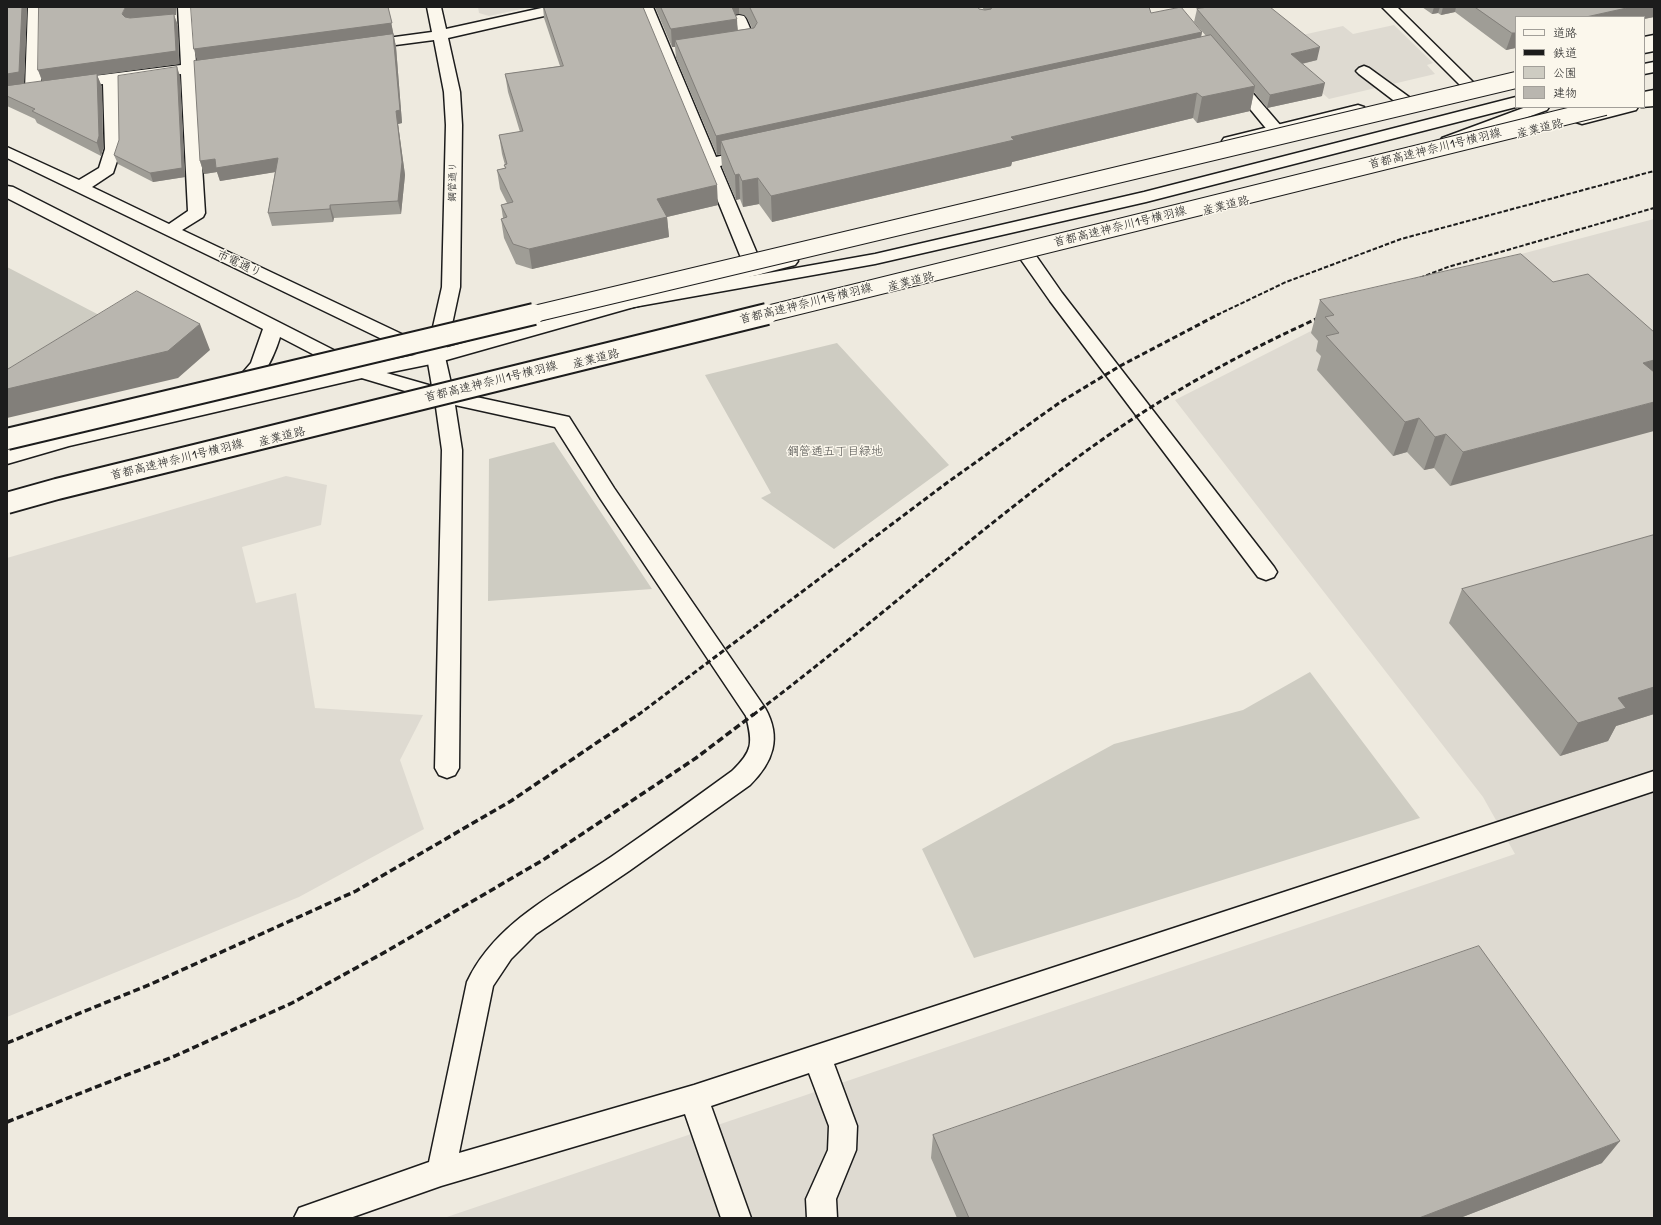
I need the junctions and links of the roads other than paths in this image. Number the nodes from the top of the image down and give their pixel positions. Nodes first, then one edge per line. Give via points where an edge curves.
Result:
1 (35, 7) edge
2 (434, 7) edge
3 (566, 7) edge
4 (646, 7) edge
5 (1389, 7) edge
6 (185, 13) edge
7 (739, 19) dead end
8 (171, 20) edge
9 (440, 35) junction
10 (353, 46) edge
11 (719, 47) edge
12 (236, 62) edge
13 (1222, 65) edge
14 (189, 69) junction
15 (1364, 72) dead end
16 (1515, 73) edge
17 (111, 79) junction
18 (1515, 80) edge
19 (1468, 85) junction
20 (1403, 100) junction
21 (1515, 102) edge
22 (1538, 108) edge
23 (1601, 108) edge
24 (1626, 108) edge
25 (1275, 129) junction
26 (764, 151) edge
27 (7, 152) edge
28 (711, 163) junction
29 (1365, 172) junction
30 (80, 187) junction
31 (7, 191) edge
32 (170, 231) junction
33 (1026, 254) junction
34 (756, 270) junction
35 (628, 303) junction
36 (273, 327) junction
37 (436, 357) junction
38 (362, 372) junction
39 (444, 396) junction
40 (219, 405) junction
41 (7, 439) edge
42 (7, 457) edge
43 (7, 503) edge
44 (7, 509) edge
45 (1266, 572) dead end
46 (446, 768) dead end
47 (1650, 788) edge
48 (818, 1058) junction
49 (694, 1098) junction
50 (441, 1172) junction
51 (309, 1218) edge
52 (736, 1218) edge
53 (822, 1218) edge

1 - 17 main road via 26,90
2 - 9 main road, 鋼管通り
3 - 9 main road
4 - 28 main road via 674,53
5 - 19 main road via 1421,46
6 - 8 main road
6 - 14 main road
7 - 11 main road via 749,42
9 - 10 main road
9 - 37 main road, 鋼管通り via 452,92 454,140 451,287
12 - 14 main road
13 - 25 main road
14 - 17 main road
14 - 32 main road via 197,213
15 - 20 main road
16 - 19 main road
17 - 30 main road via 113,149 107,170
18 - 41 main road, bridge
19 - 20 main road
20 - 25 main road
21 - 35 main road via 1146,197 890,256
22 - 29 main road
23 - 43 main road, 首都高速神奈川1号横羽線, bridge
24 - 29 main road, 産業道路
25 - 34 main road
26 - 28 main road
27 - 30 main road, 市電通り
28 - 34 main road
29 - 33 main road, 産業道路
30 - 32 main road, 市電通り
31 - 36 main road
32 - 37 main road, 市電通り
33 - 39 main road, 産業道路
33 - 45 main road
34 - 35 main road
35 - 37 main road
36 - 38 main road
36 - 40 main road via 263,358 251,379
37 - 38 main road
37 - 39 main road
38 - 39 main road
38 - 40 main road
39 - 44 main road, 産業道路
39 - 46 main road via 452,450
39 - 50 main road via 562,422 607,493 757,714 763,734 762,748 753,767 741,778 527,926 502,951 480,982
40 - 42 main road via 66,440
47 - 48 main road
48 - 49 main road
48 - 53 main road via 843,1126 842,1150 821,1199
49 - 50 main road
49 - 52 main road
50 - 51 main road

